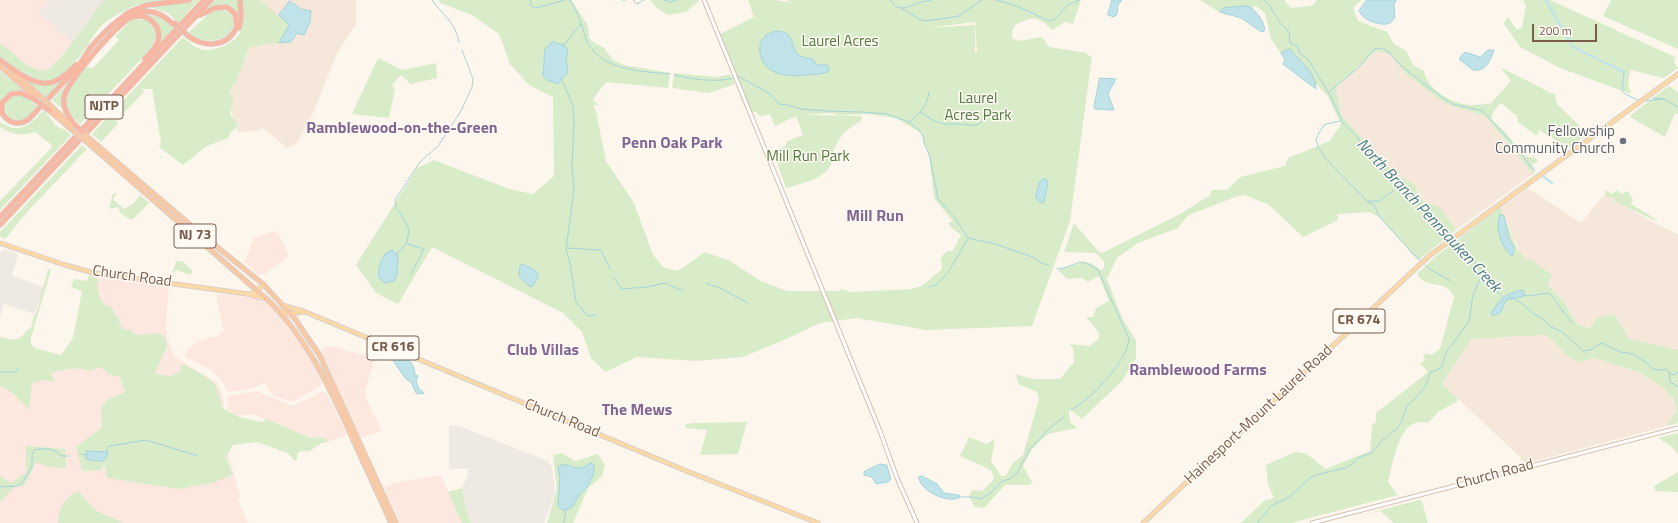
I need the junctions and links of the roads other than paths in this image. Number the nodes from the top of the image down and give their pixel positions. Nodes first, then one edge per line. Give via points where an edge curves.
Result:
1 (189, 0) edge
2 (204, 0) edge
3 (211, 0) edge
4 (240, 0) edge
5 (704, 0) edge
6 (123, 20) junction
7 (186, 35) junction
8 (170, 44) junction
9 (86, 59) junction
10 (0, 60) edge
11 (0, 66) edge
12 (1678, 74) edge
13 (119, 91) junction
14 (37, 98) junction
15 (52, 109) joint
16 (0, 115) edge
17 (73, 126) junction
18 (83, 132) joint
19 (90, 142) junction
20 (0, 218) edge
21 (0, 225) edge
22 (0, 244) edge
23 (263, 284) junction
24 (257, 291) junction
25 (248, 294) junction
26 (270, 302) junction
27 (285, 306) junction
28 (278, 309) junction
29 (307, 313) junction
30 (291, 314) junction
31 (1678, 428) edge
32 (391, 523) edge
33 (396, 523) edge
34 (818, 523) edge
35 (917, 523) edge
36 (1143, 523) edge
37 (1312, 523) edge

1 - 6 highway via 143,6 129,12
2 - 13 highway, NJTP
3 - 8 highway, NJTP
4 - 7 highway via 240,24 228,41 218,46 206,46
5 - 35 main road
6 - 7 highway, bridge via 150,11 164,16
6 - 9 highway
6 - 13 highway via 137,16 148,18 156,25 159,36 154,48
7 - 8 highway via 202,43 221,42 235,31 236,16 231,9 224,6 209,10 198,16
8 - 21 highway, NJTP
9 - 10 highway via 64,76 46,83 24,76
9 - 14 highway via 27,120 12,123 2,113 2,103 6,96 21,93
9 - 16 highway via 28,123 13,125
9 - 17 highway via 65,93 65,109
10 - 14 highway
11 - 14 highway
12 - 36 main road, Hainesport-Mount Laurel Road / CR 674 via 1429,256
13 - 20 highway, NJTP
14 - 15 highway, bridge
15 - 17 highway, NJ 73
17 - 18 highway, bridge
17 - 19 highway, NJ 73, bridge
18 - 19 highway, NJ 73, bridge
19 - 23 highway, NJ 73
19 - 24 highway, NJ 73
22 - 25 main road, Church Road via 93,272
23 - 24 main road
23 - 27 highway, NJ 73
24 - 25 main road, Church Road
24 - 26 highway, NJ 73
25 - 26 main road
26 - 28 highway, NJ 73
27 - 29 main road, Church Road / CR 616
27 - 30 highway, NJ 73
28 - 30 main road, Church Road / CR 616
28 - 32 highway, NJ 73 via 301,338 321,370
29 - 30 main road, Church Road / CR 616
29 - 34 main road, Church Road / CR 616
30 - 33 highway, NJ 73 via 320,356
31 - 37 main road, Church Road

